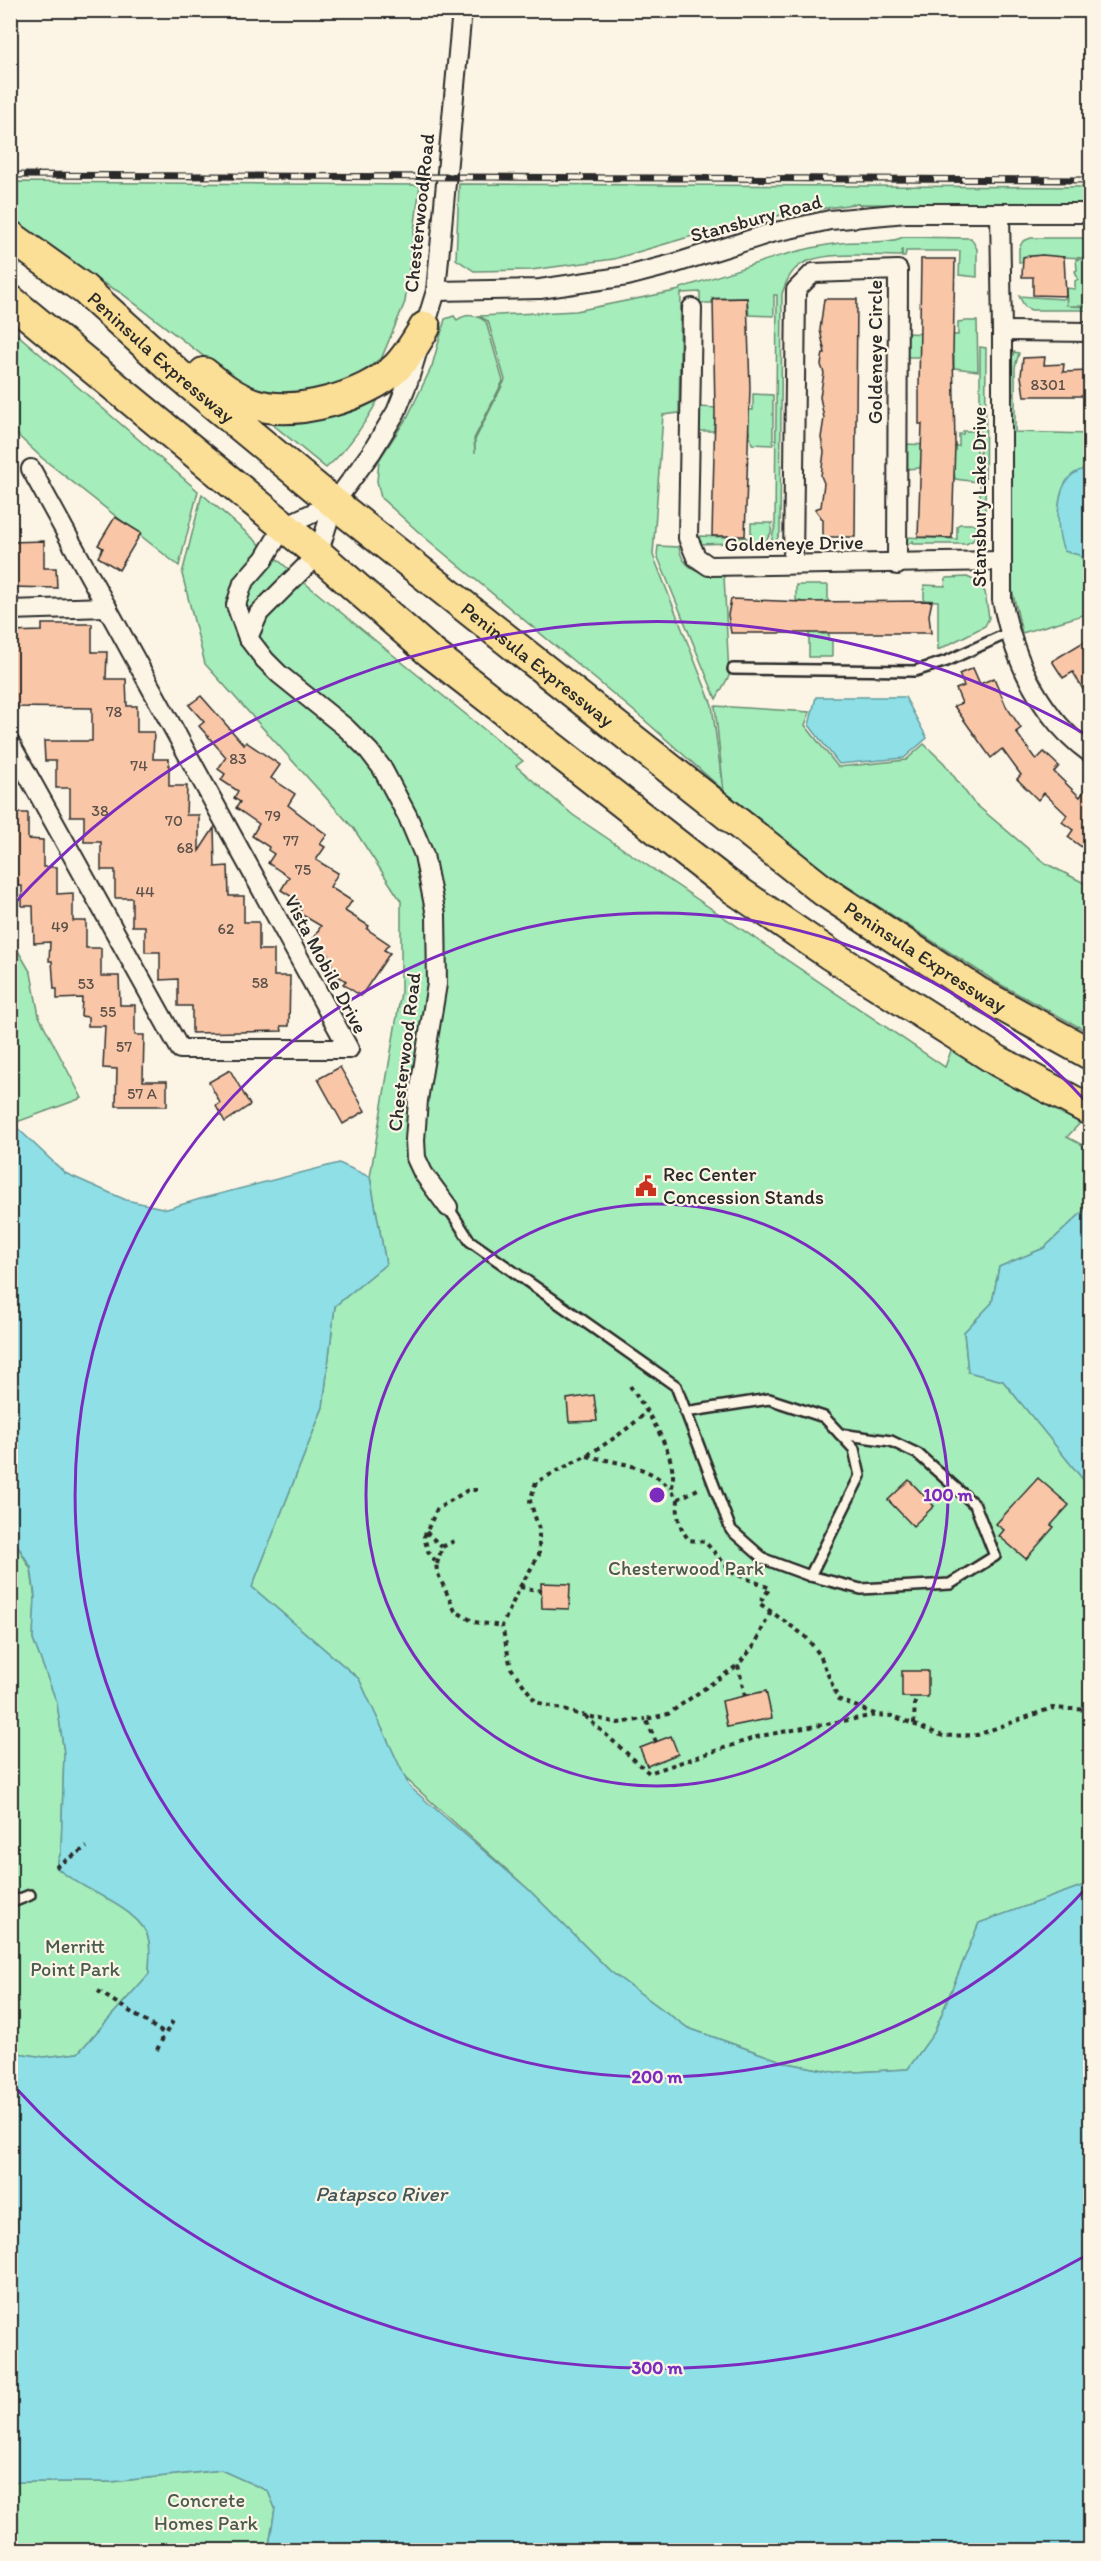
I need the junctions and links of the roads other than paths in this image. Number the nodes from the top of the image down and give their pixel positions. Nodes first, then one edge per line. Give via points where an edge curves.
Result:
1 (462, 10) edge
2 (999, 213) junction
3 (1090, 213) edge
4 (10, 236) edge
5 (436, 291) junction
6 (93, 298) junction
7 (10, 300) edge
8 (692, 308) dead end
9 (425, 327) junction
10 (1002, 331) junction
11 (1090, 332) edge
12 (31, 469) dead end
13 (334, 503) junction
14 (283, 527) junction
15 (318, 554) junction
16 (1001, 561) junction
17 (793, 564) junction
18 (897, 564) junction
19 (107, 607) junction
20 (10, 610) edge
21 (1008, 633) junction
22 (248, 638) junction
23 (733, 669) dead end
24 (10, 743) edge
25 (1090, 753) edge
26 (1090, 1054) edge
27 (1090, 1110) edge
28 (448, 1207) joint
29 (686, 1412) junction
30 (840, 1434) junction
31 (810, 1576) junction
32 (30, 1895) dead end
33 (10, 1903) edge

1 - 5 street, Chesterwood Road
2 - 3 street, Stansbury Road
2 - 5 street, Stansbury Road via 906,213 830,220 771,233 627,276 540,289
2 - 10 street, Stansbury Lake Drive
4 - 6 main road, Peninsula Expressway
5 - 9 street, Chesterwood Road
6 - 9 main road via 159,335 230,392 254,404 278,408 314,405 367,386 394,370 411,352
6 - 13 main road, Peninsula Expressway via 180,376
7 - 14 main road
8 - 17 street, Goldeneye Drive via 688,538 696,557 709,566
9 - 13 street, Chesterwood Road via 396,412
10 - 11 street
10 - 16 street, Stansbury Lake Drive
12 - 19 street, Vista Mobile Drive
13 - 14 street, Chesterwood Road
13 - 15 street, Chesterwood Road
13 - 26 main road, Peninsula Expressway via 825,891 979,993
14 - 15 main road
14 - 22 street, Chesterwood Road via 238,596 236,605
15 - 22 street, Chesterwood Road via 259,613
15 - 27 main road via 430,652 727,884 998,1061
16 - 18 street, Goldeneye Drive
16 - 21 street, Stansbury Lake Drive
17 - 18 street, Goldeneye Drive
17 - 18 street, Goldeneye Circle via 796,290 813,273 898,270
19 - 20 street
19 - 24 street, Vista Mobile Drive via 350,1049 180,1049
21 - 23 lane via 915,671
21 - 25 street, Stansbury Lake Drive via 1037,695 1058,724
22 - 28 street, Chesterwood Road via 279,674 369,751 403,807 424,855 436,915 437,984 414,1140 423,1173
28 - 29 lane via 470,1241 676,1386
29 - 30 lane via 769,1399 824,1417
29 - 31 lane via 731,1530 764,1559
30 - 31 lane via 854,1449 860,1476
30 - 31 lane via 891,1441 918,1454 975,1505 995,1556 950,1584 861,1589
32 - 33 lane

